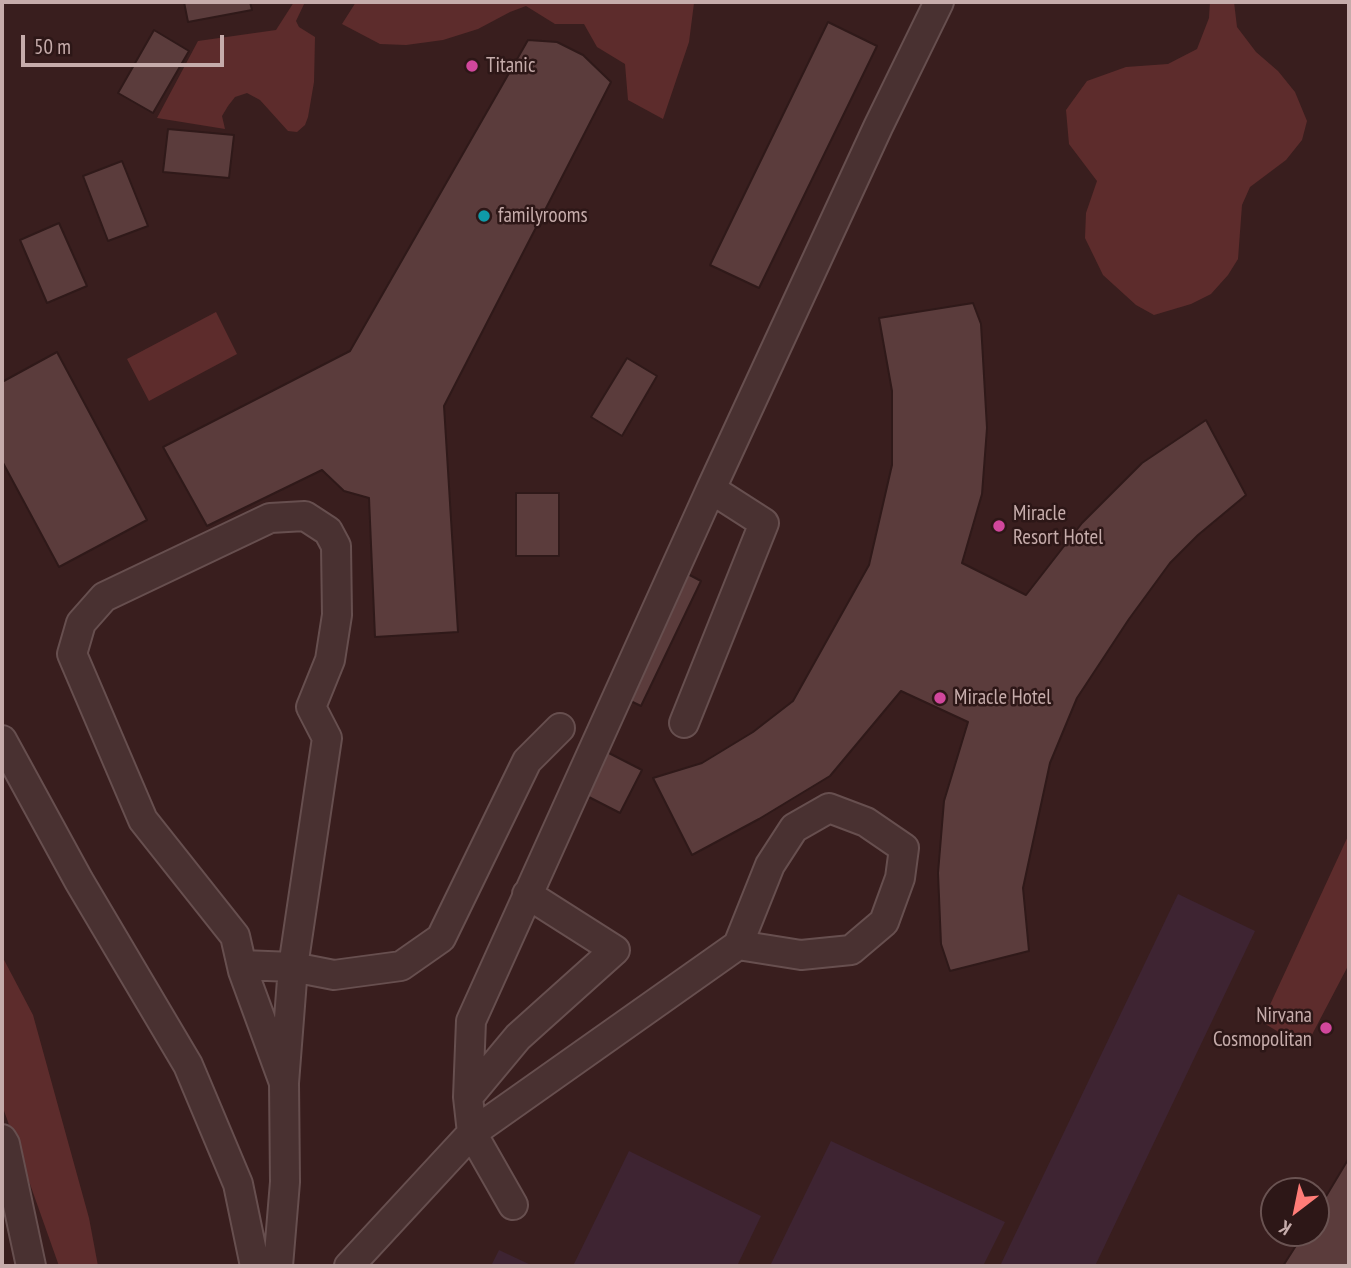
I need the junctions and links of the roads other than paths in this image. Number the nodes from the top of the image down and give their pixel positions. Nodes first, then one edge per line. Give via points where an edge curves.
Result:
1 (939, 2) edge
2 (711, 489) junction
3 (684, 723) dead end
4 (560, 728) dead end
5 (2, 740) edge
6 (527, 894) junction
7 (738, 945) junction
8 (242, 965) junction
9 (293, 967) junction
10 (284, 1083) junction
11 (468, 1097) junction
12 (472, 1133) junction
13 (2, 1139) edge
14 (513, 1205) dead end
15 (31, 1266) edge
16 (255, 1266) edge
17 (278, 1266) edge
18 (349, 1266) edge

1 - 2 lane
2 - 3 lane via 765,523
2 - 6 lane
4 - 9 lane via 527,761 441,938 401,966 334,975
5 - 16 lane via 188,1065 238,1184
6 - 11 lane via 471,1021
6 - 11 lane via 615,950 518,1037
7 - 7 lane via 770,865 794,828 829,808 866,822 904,848 900,878 884,922 851,950 801,955
7 - 12 lane
8 - 9 lane
8 - 9 lane via 235,936 143,820 72,654 81,623 104,597 270,518 305,516 328,531 336,546 337,615 330,660 311,707 327,738
8 - 10 lane
9 - 10 lane
10 - 17 lane via 285,1182
11 - 12 lane
12 - 14 lane
12 - 18 lane
13 - 15 lane

